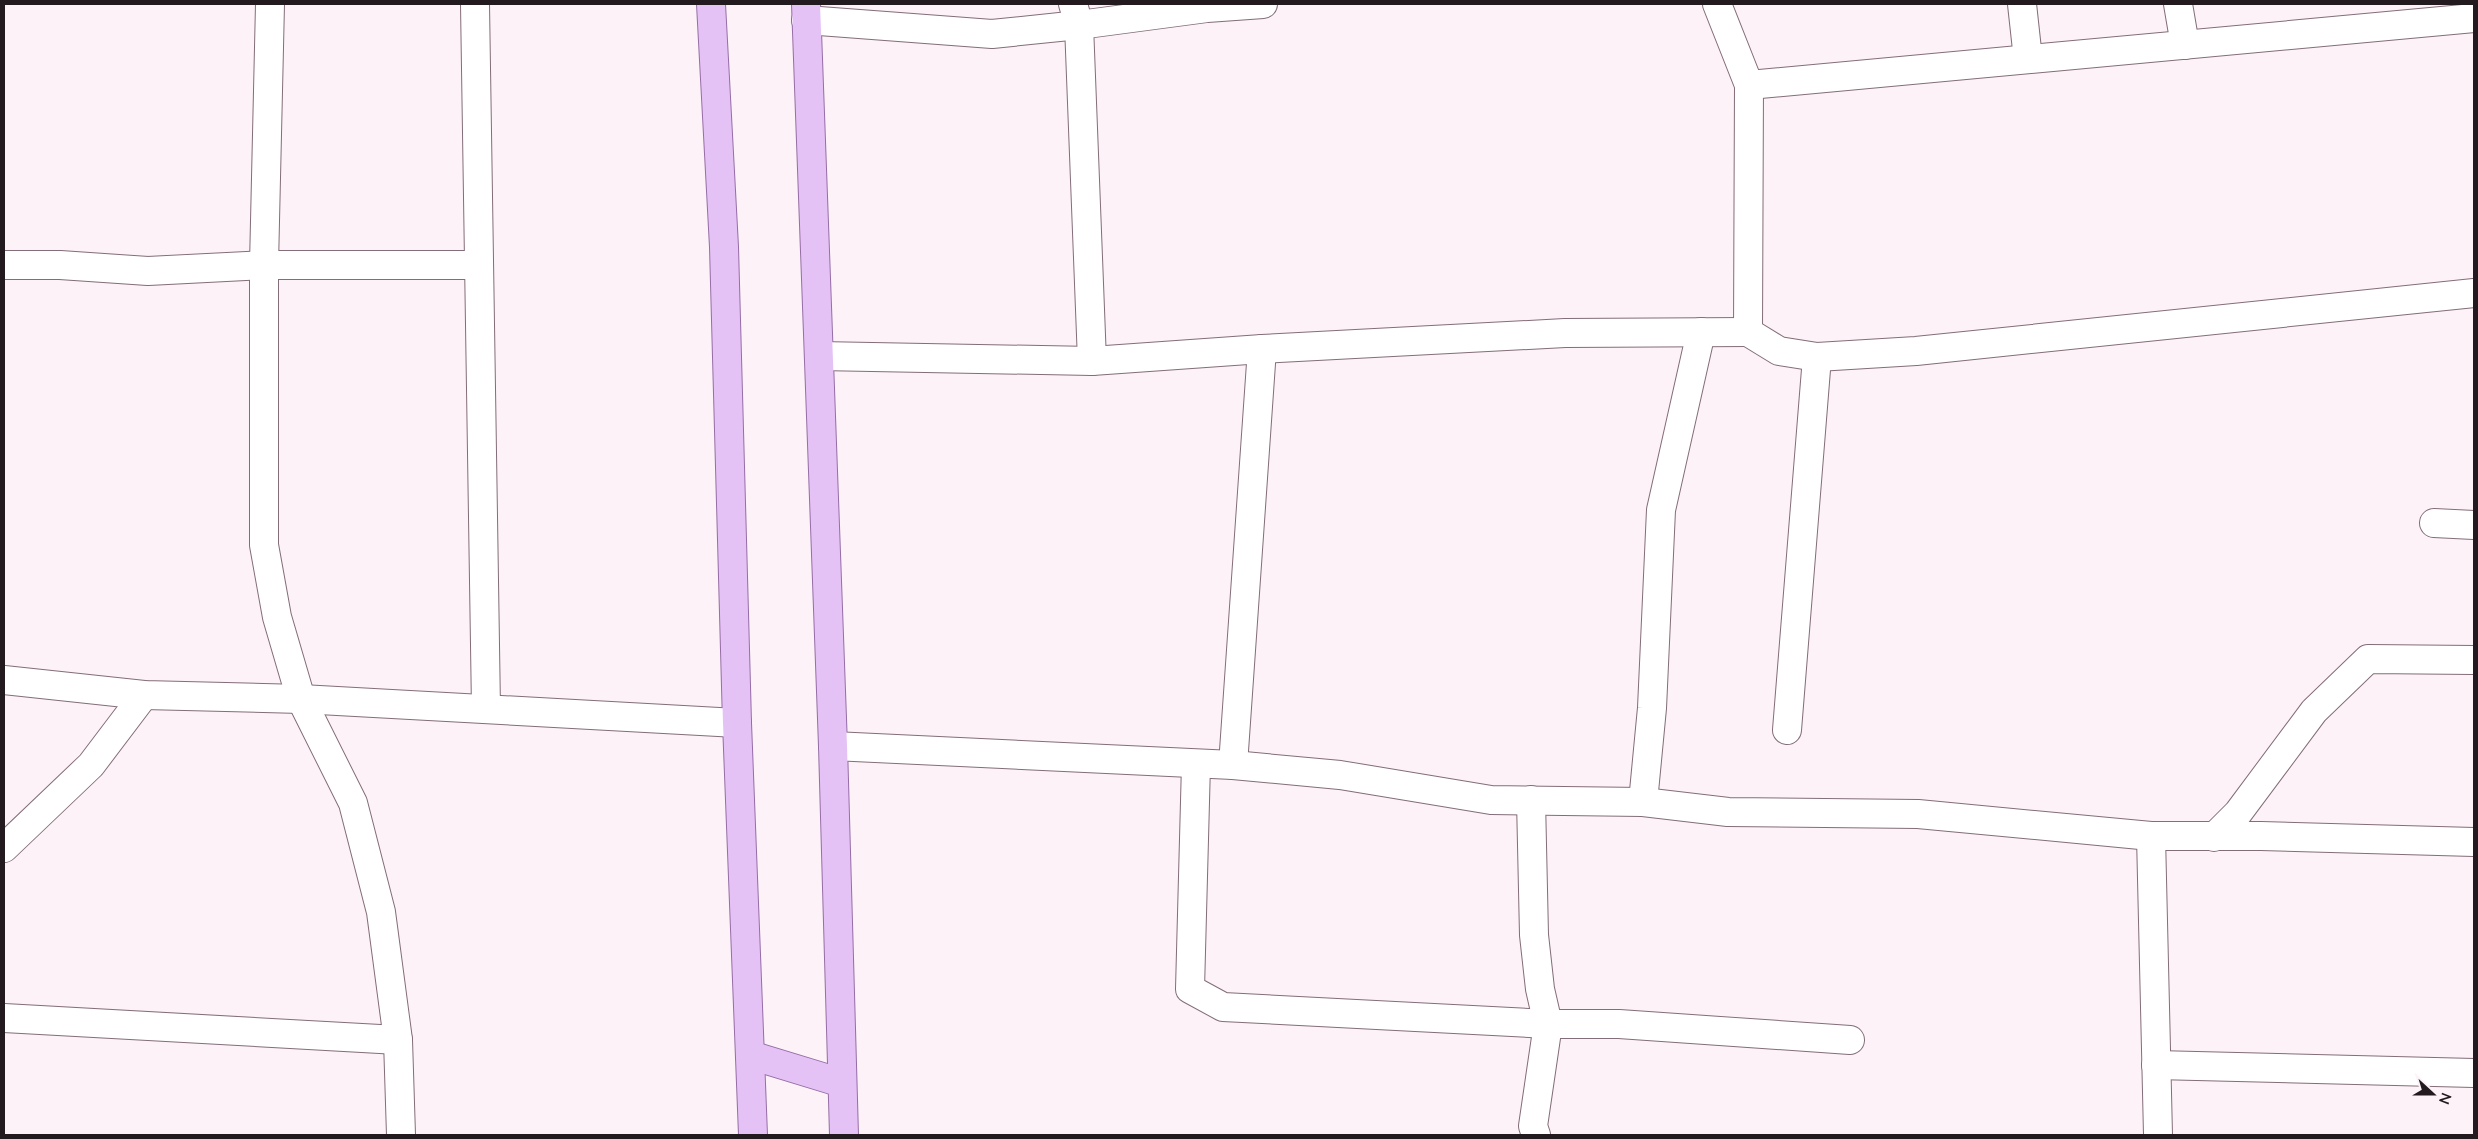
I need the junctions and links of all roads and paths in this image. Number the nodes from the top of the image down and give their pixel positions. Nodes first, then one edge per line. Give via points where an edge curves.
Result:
1 (270, 4) edge
2 (474, 4) edge
3 (711, 4) edge
4 (1263, 4) edge
5 (1717, 4) edge
6 (2022, 4) edge
7 (2178, 4) edge
8 (806, 12) edge
9 (1076, 15) edge
10 (2474, 18) edge
11 (2185, 45) junction
12 (2028, 59) junction
13 (1749, 85) junction
14 (4, 265) edge
15 (264, 265) junction
16 (479, 265) junction
17 (2474, 294) edge
18 (1701, 332) junction
19 (1748, 332) junction
20 (1262, 349) junction
21 (819, 356) junction
22 (1817, 357) junction
23 (1092, 361) junction
24 (2434, 523) dead end
25 (2474, 525) edge
26 (2474, 660) edge
27 (4, 680) edge
28 (144, 695) junction
29 (301, 699) junction
30 (486, 709) junction
31 (738, 723) junction
32 (1787, 730) dead end
33 (833, 746) junction
34 (1196, 764) junction
35 (1233, 765) junction
36 (1531, 800) junction
37 (1644, 802) junction
38 (2151, 836) junction
39 (2214, 837) junction
40 (2474, 842) edge
41 (4, 848) edge
42 (4, 1018) edge
43 (1548, 1024) junction
44 (398, 1040) junction
45 (1850, 1040) dead end
46 (750, 1056) junction
47 (2156, 1065) junction
48 (2474, 1073) edge
49 (842, 1083) junction
50 (401, 1135) edge
51 (754, 1135) edge
52 (844, 1135) edge
53 (1536, 1135) edge
54 (2158, 1135) edge

1 - 15 street
2 - 16 street
3 - 31 main road via 724,247
4 - 9 street
5 - 13 street
6 - 12 street
7 - 11 street
8 - 9 street via 992,34
8 - 21 main road
9 - 23 street
10 - 11 street
11 - 12 street
12 - 13 street
13 - 19 street
14 - 15 street via 148,271
15 - 16 street
15 - 29 street via 264,545 277,617
16 - 30 street
17 - 22 street via 1916,351
18 - 19 street
18 - 20 street via 1565,333
18 - 37 street via 1661,510 1652,708
19 - 22 street via 1779,351
20 - 23 street
20 - 35 street
21 - 23 street
21 - 33 main road
22 - 32 street
24 - 25 street
26 - 39 street via 2368,659 2314,711 2238,813
27 - 28 street
28 - 29 street
28 - 41 street via 90,765
29 - 30 street
29 - 44 street via 353,803 381,912
30 - 31 street
31 - 46 main road
33 - 34 street
33 - 49 main road
34 - 35 street
34 - 43 street via 1190,989 1223,1007
35 - 36 street via 1340,776 1491,800
36 - 37 street
36 - 43 street via 1534,935
37 - 38 street via 1728,812 1918,814
38 - 39 street
38 - 47 street
39 - 40 street
42 - 44 street
43 - 45 street via 1620,1024
43 - 53 street via 1533,1126
44 - 50 street
46 - 49 main road
46 - 51 main road
47 - 48 street
47 - 54 street
49 - 52 main road

